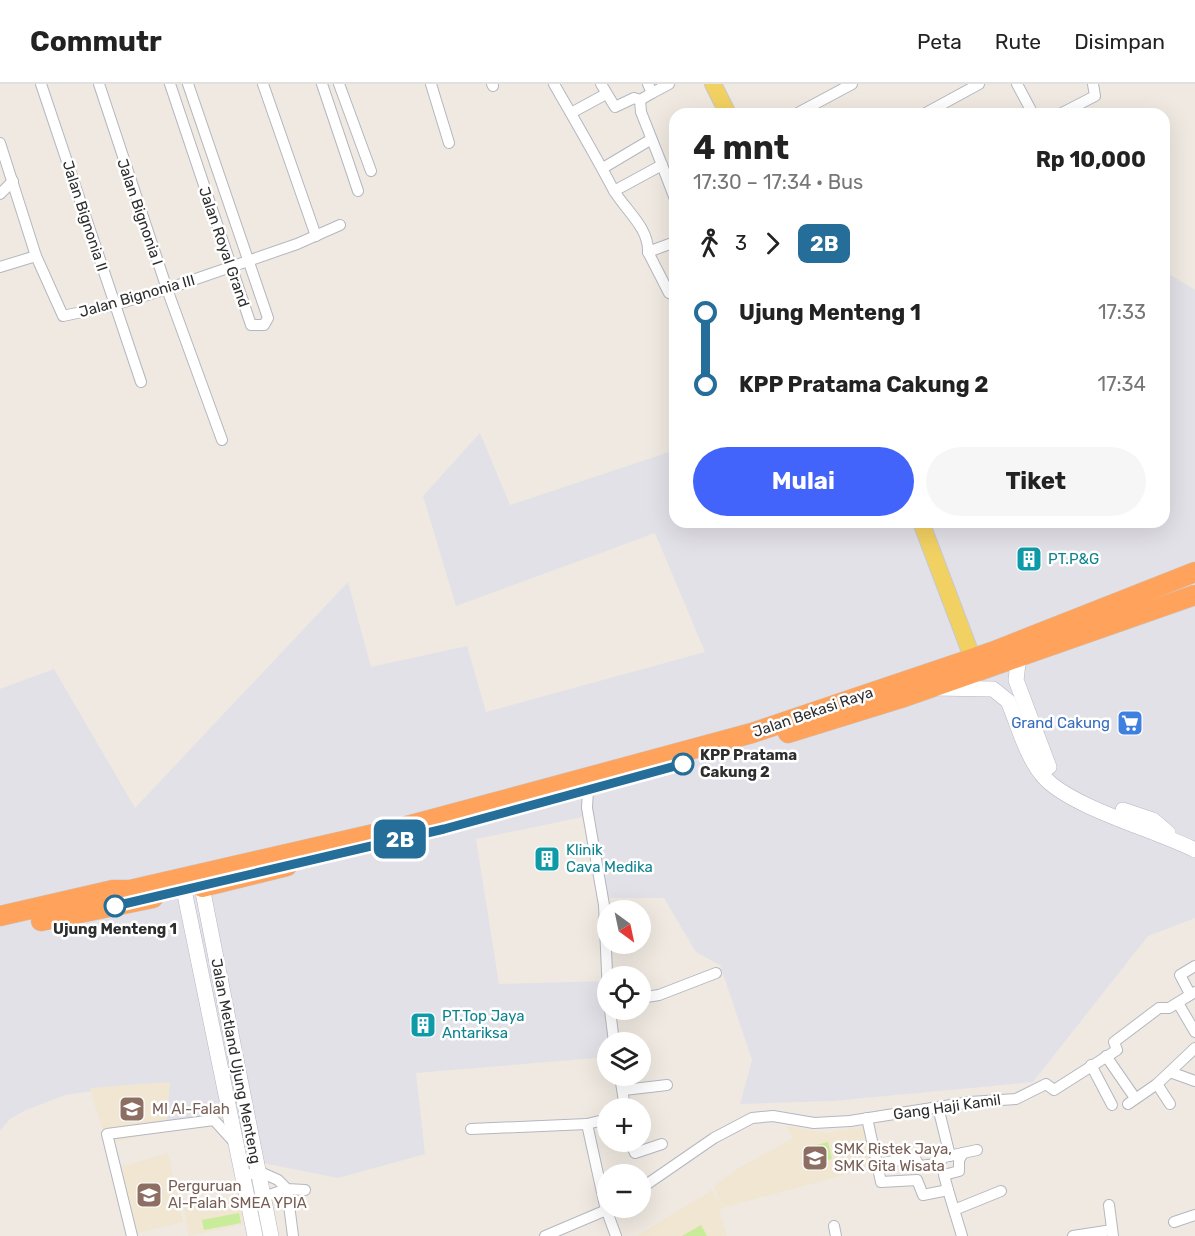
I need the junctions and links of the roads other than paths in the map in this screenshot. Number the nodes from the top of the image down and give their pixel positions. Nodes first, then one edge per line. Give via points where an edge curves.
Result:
1 (41, 84) edge
2 (99, 84) edge
3 (170, 84) edge
4 (188, 84) edge
5 (263, 84) edge
6 (322, 84) edge
7 (339, 84) edge
8 (431, 84) edge
9 (554, 84) edge
10 (601, 84) edge
11 (669, 84) edge
12 (713, 84) edge
13 (852, 84) edge
14 (979, 84) edge
15 (1017, 84) edge
16 (1096, 88) edge
17 (650, 89) edge
18 (606, 94) junction
19 (640, 100) junction
20 (725, 108) edge
21 (807, 108) edge
22 (935, 108) edge
23 (1030, 108) edge
24 (1068, 108) edge
25 (571, 113) junction
26 (650, 140) junction
27 (0, 143) edge
28 (449, 143) dead end
29 (662, 165) junction
30 (603, 168) junction
31 (371, 171) dead end
32 (669, 176) edge
33 (13, 181) junction
34 (358, 191) dead end
35 (614, 191) junction
36 (0, 194) edge
37 (340, 225) dead end
38 (316, 237) junction
39 (669, 244) edge
40 (648, 252) junction
41 (36, 256) junction
42 (249, 261) junction
43 (0, 267) edge
44 (230, 267) junction
45 (167, 289) junction
46 (669, 293) edge
47 (114, 305) junction
48 (141, 382) dead end
49 (222, 440) dead end
50 (923, 528) edge
51 (1195, 572) edge
52 (1195, 586) edge
53 (1195, 595) edge
54 (1112, 624) junction
55 (1023, 655) junction
56 (975, 665) junction
57 (932, 687) junction
58 (753, 739) junction
59 (1047, 773) junction
60 (588, 790) junction
61 (1195, 850) edge
62 (314, 854) junction
63 (193, 888) junction
64 (603, 900) edge
65 (0, 916) edge
66 (0, 929) edge
67 (1195, 966) edge
68 (716, 973) dead end
69 (1192, 993) edge
70 (651, 997) edge
71 (1178, 1003) junction
72 (1195, 1032) edge
73 (1195, 1048) edge
74 (1106, 1056) junction
75 (1091, 1065) junction
76 (1170, 1072) junction
77 (1195, 1081) edge
78 (1157, 1084) junction
79 (667, 1085) dead end
80 (623, 1086) edge
81 (624, 1090) junction
82 (624, 1098) edge
83 (1170, 1104) dead end
84 (1112, 1105) dead end
85 (938, 1107) junction
86 (867, 1119) junction
87 (597, 1122) edge
88 (587, 1124) junction
89 (471, 1129) dead end
90 (236, 1144) junction
91 (662, 1144) dead end
92 (651, 1148) edge
93 (977, 1150) dead end
94 (963, 1153) junction
95 (950, 1156) junction
96 (887, 1162) dead end
97 (597, 1164) edge
98 (258, 1171) junction
99 (243, 1177) junction
100 (651, 1181) edge
101 (287, 1189) junction
102 (305, 1190) dead end
103 (948, 1190) junction
104 (1001, 1191) dead end
105 (263, 1197) junction
106 (1108, 1205) dead end
107 (954, 1210) junction
108 (597, 1215) edge
109 (1195, 1215) edge
110 (611, 1218) edge
111 (1174, 1222) dead end
112 (564, 1233) edge
113 (1113, 1233) edge
114 (131, 1236) edge
115 (255, 1236) edge
116 (271, 1236) edge
117 (293, 1236) edge
118 (545, 1236) edge
119 (616, 1236) edge
120 (962, 1236) edge
121 (1073, 1236) edge

1 - 47 street, Jalan Bignonia II
2 - 45 street, Jalan Bignonia I
3 - 44 street, Jalan Royal Grand
4 - 42 street, Jalan Royal Grand
5 - 38 street
6 - 34 street
7 - 31 street
8 - 28 street
9 - 25 street
10 - 18 street
11 - 17 street
12 - 20 main road
13 - 21 street
14 - 22 street
15 - 23 street
16 - 24 street
17 - 19 street
18 - 19 street via 614,107 634,98
18 - 25 street
19 - 26 street
25 - 30 street
26 - 29 street
26 - 30 street
27 - 33 street, Jalan Bignonia III
29 - 32 street
29 - 35 street
30 - 35 street
33 - 36 street
33 - 41 street, Jalan Bignonia III
35 - 40 street via 643,232 649,243
37 - 38 street, Jalan Bignonia III
38 - 42 street, Jalan Bignonia III
39 - 40 street
40 - 46 street
41 - 43 street
41 - 47 street, Jalan Bignonia III via 63,316
42 - 44 street, Jalan Bignonia III
42 - 44 street, Jalan Royal Grand via 268,318 264,325 251,325
44 - 45 street, Jalan Bignonia III
45 - 47 street, Jalan Bignonia III
45 - 49 street, Jalan Bignonia I
47 - 48 street, Jalan Bignonia II
50 - 56 main road
51 - 56 highway, Jalan Bekasi Raya
52 - 54 highway
53 - 54 highway, Jalan Bekasi Raya
54 - 55 highway, Jalan Bekasi Raya
55 - 56 highway, Jalan Bekasi Raya
55 - 59 street via 1016,680
56 - 57 highway, Jalan Bekasi Raya
56 - 58 highway, Jalan Bekasi Raya
57 - 58 highway, Jalan Bekasi Raya
57 - 59 street via 993,689 1001,693
58 - 60 highway, Jalan Bekasi Raya
58 - 62 highway, Jalan Bekasi Raya via 411,825
59 - 61 street via 1153,820 1171,838
60 - 62 highway, Jalan Bekasi Raya via 444,829
60 - 64 street via 587,808
62 - 63 highway, Jalan Bekasi Raya
62 - 65 highway, Jalan Bekasi Raya
63 - 66 highway, Jalan Bekasi Raya
63 - 90 street, Jalan Metland Ujung Menteng
63 - 98 street, Jalan Metland Ujung Menteng
67 - 69 street, Gang Haji Kamil via 1180,975
68 - 70 street
69 - 71 street, Gang Haji Kamil
71 - 72 street
71 - 74 street, Gang Haji Kamil via 1166,1010 1159,1008 1114,1042 1117,1049
73 - 76 street
74 - 75 street, Gang Haji Kamil
74 - 78 street via 1131,1101
75 - 84 street
75 - 85 street, Gang Haji Kamil via 1054,1090 1046,1084 1021,1098
76 - 77 street
76 - 78 street
78 - 83 street
79 - 81 street
80 - 81 street
81 - 82 street
85 - 86 street, Gang Haji Kamil
85 - 95 street
86 - 100 street, Gang Haji Kamil via 830,1123 773,1116 752,1118 707,1142
86 - 103 street via 881,1182 917,1180 923,1195
87 - 88 street
88 - 89 street
88 - 97 street
90 - 99 street, Jalan Metland Ujung Menteng
90 - 114 street via 214,1120 107,1134
91 - 92 street
93 - 94 street
94 - 95 street
94 - 103 street via 959,1171 944,1175
95 - 96 street via 938,1164 919,1166 915,1158
98 - 99 street
98 - 101 street
98 - 105 street, Jalan Metland Ujung Menteng
99 - 115 street, Jalan Metland Ujung Menteng
101 - 102 street
101 - 105 street
101 - 117 street
103 - 107 street
104 - 107 street
105 - 116 street, Jalan Metland Ujung Menteng
106 - 113 street
107 - 120 street
108 - 112 street
109 - 111 street
110 - 119 street
112 - 118 street
113 - 121 street

